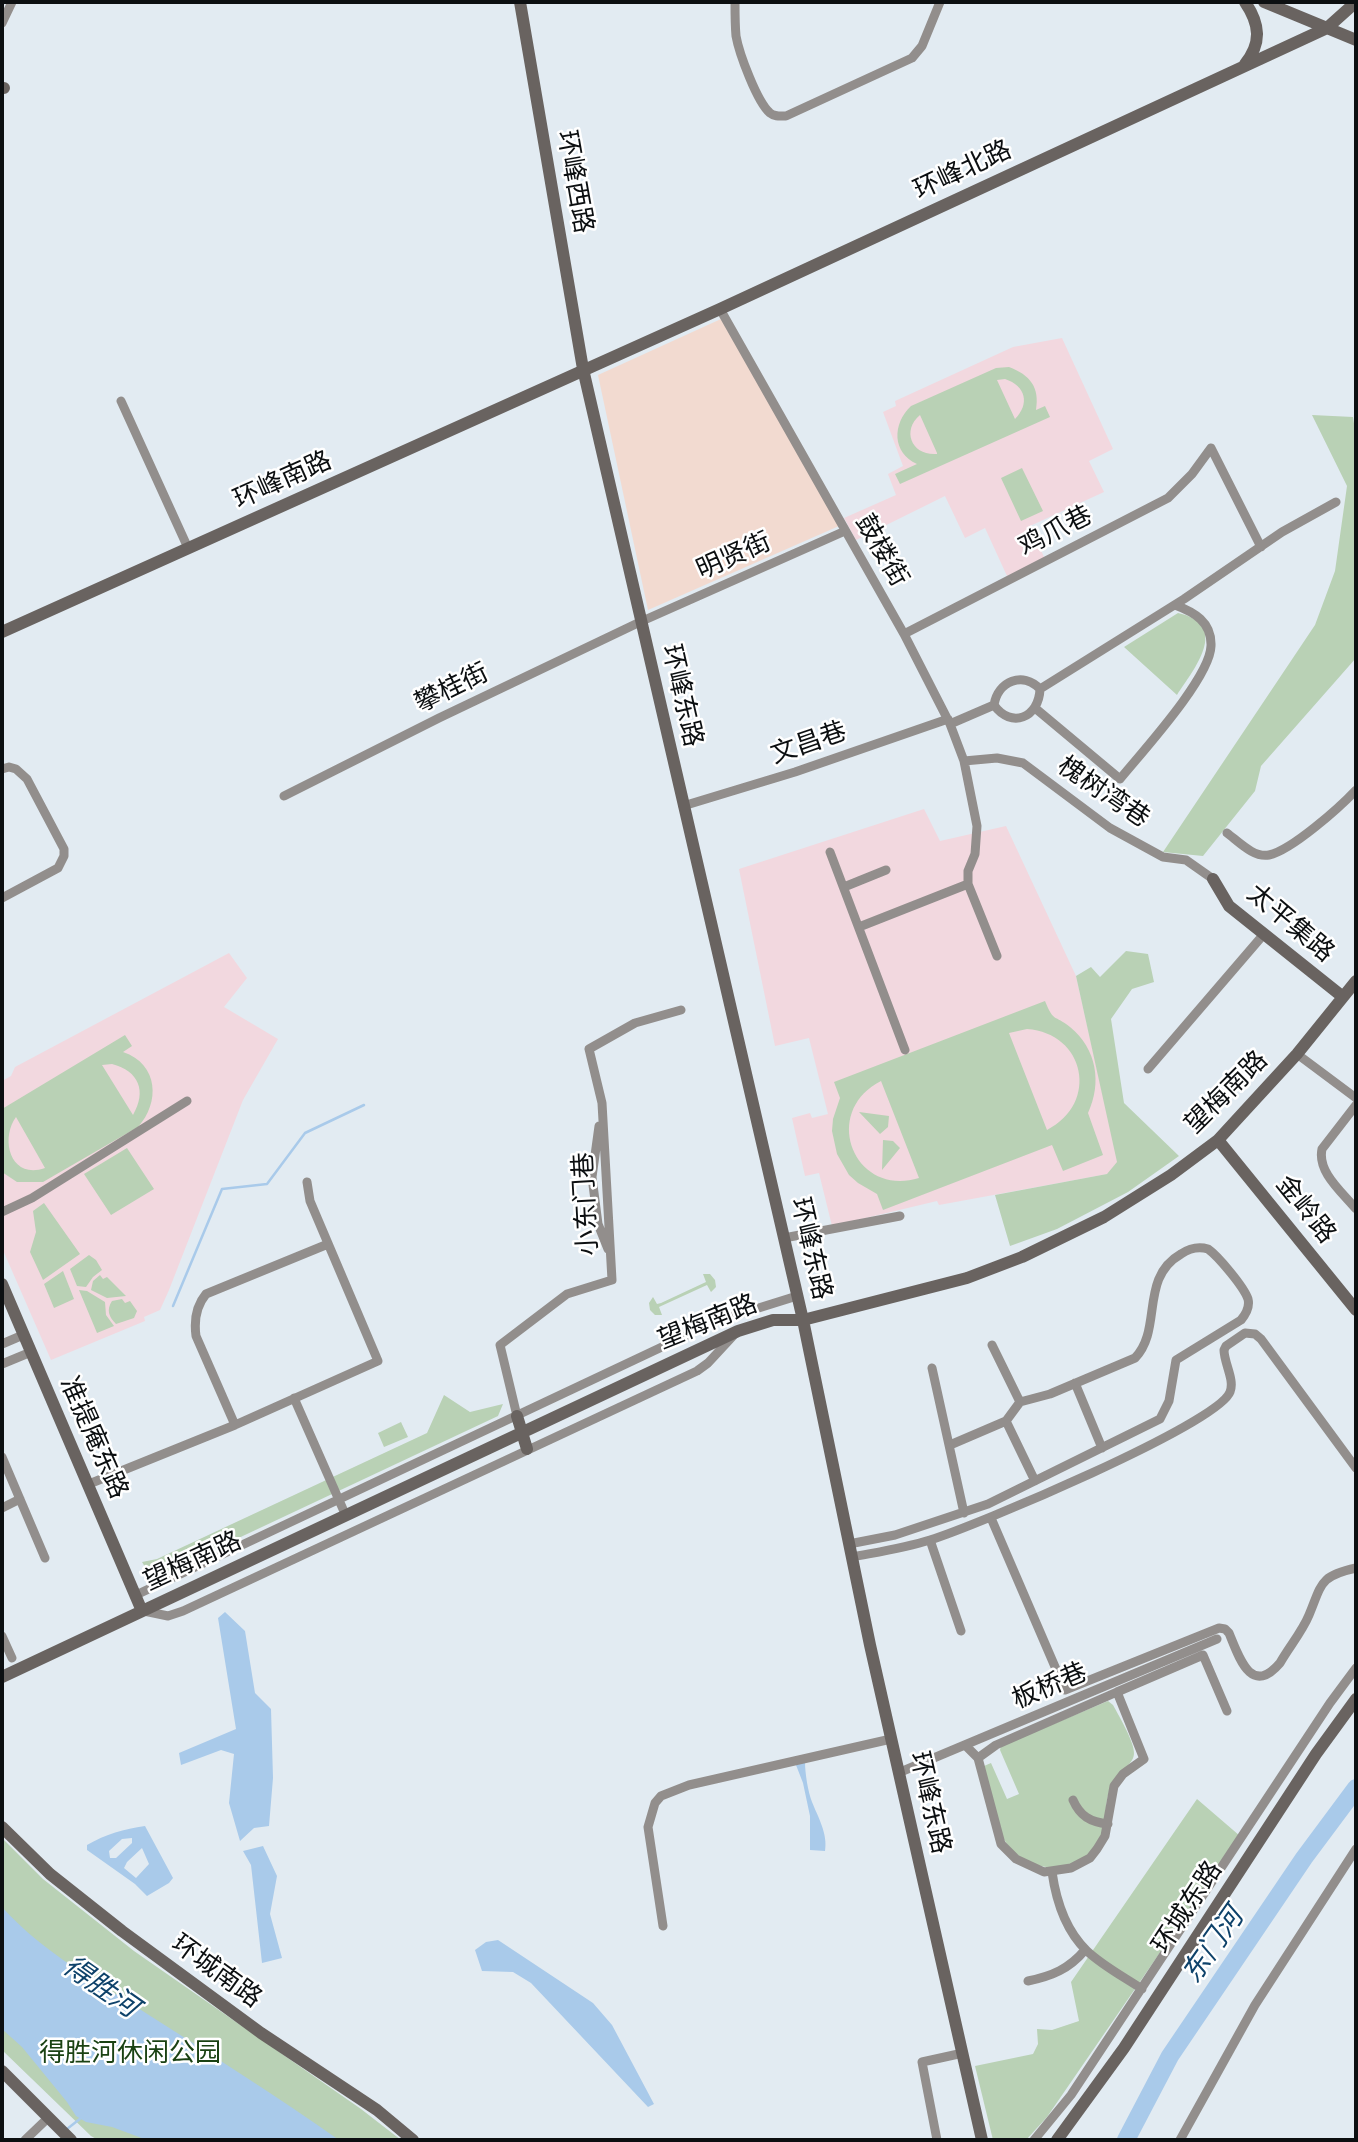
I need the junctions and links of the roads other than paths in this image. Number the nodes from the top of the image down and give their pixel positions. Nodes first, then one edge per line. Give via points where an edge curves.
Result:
1 (12, 2) edge
2 (520, 2) edge
3 (735, 2) edge
4 (940, 2) edge
5 (1245, 2) edge
6 (1264, 2) edge
7 (1356, 2) edge
8 (2, 23) edge
9 (1327, 28) junction
10 (1356, 40) edge
11 (1243, 66) junction
12 (720, 309) junction
13 (583, 369) junction
14 (121, 401) dead end
15 (1336, 502) dead end
16 (845, 531) junction
17 (1261, 547) junction
18 (188, 548) junction
19 (1175, 606) junction
20 (640, 622) junction
21 (2, 632) edge
22 (904, 634) junction
23 (1040, 689) junction
24 (994, 705) junction
25 (1035, 708) junction
26 (949, 722) junction
27 (964, 761) junction
28 (2, 769) edge
29 (1356, 790) edge
30 (284, 796) dead end
31 (683, 806) junction
32 (1227, 833) dead end
33 (830, 852) dead end
34 (886, 870) dead end
35 (1213, 879) joint
36 (968, 884) junction
37 (844, 887) junction
38 (2, 898) edge
39 (859, 926) junction
40 (1264, 934) junction
41 (997, 956) dead end
42 (1356, 981) edge
43 (1343, 997) junction
44 (681, 1010) dead end
45 (905, 1049) dead end
46 (1297, 1054) junction
47 (1147, 1069) dead end
48 (1356, 1098) edge
49 (187, 1101) dead end
50 (602, 1103) junction
51 (1356, 1105) edge
52 (1218, 1140) junction
53 (307, 1182) dead end
54 (1356, 1209) edge
55 (2, 1212) edge
56 (900, 1216) dead end
57 (784, 1238) junction
58 (328, 1244) junction
59 (611, 1257) junction
60 (2, 1284) edge
61 (797, 1296) junction
62 (1356, 1310) edge
63 (803, 1320) junction
64 (738, 1331) junction
65 (23, 1335) junction
66 (2, 1344) edge
67 (992, 1345) dead end
68 (31, 1352) junction
69 (2, 1364) edge
70 (932, 1368) dead end
71 (1075, 1383) junction
72 (294, 1398) junction
73 (1020, 1402) junction
74 (517, 1416) junction
75 (1006, 1421) junction
76 (235, 1425) junction
77 (522, 1433) junction
78 (950, 1444) junction
79 (1102, 1448) junction
80 (527, 1449) junction
81 (2, 1457) edge
82 (1355, 1465) edge
83 (1035, 1481) junction
84 (89, 1485) junction
85 (20, 1499) junction
86 (339, 1499) junction
87 (2, 1508) edge
88 (964, 1513) junction
89 (346, 1516) junction
90 (990, 1518) junction
91 (930, 1541) junction
92 (849, 1544) junction
93 (852, 1557) junction
94 (45, 1558) dead end
95 (1356, 1568) edge
96 (226, 1572) dead end
97 (136, 1595) junction
98 (166, 1600) junction
99 (142, 1611) junction
100 (961, 1631) dead end
101 (2, 1636) edge
102 (1217, 1639) dead end
103 (12, 1658) dead end
104 (1356, 1668) edge
105 (2, 1677) edge
106 (1117, 1692) junction
107 (1356, 1699) edge
108 (1227, 1711) dead end
109 (891, 1739) junction
110 (965, 1745) junction
111 (978, 1758) junction
112 (898, 1773) junction
113 (1073, 1800) dead end
114 (1108, 1824) junction
115 (2, 1827) edge
116 (1356, 1849) edge
117 (1052, 1872) junction
118 (663, 1926) dead end
119 (1085, 1950) junction
120 (1028, 1981) dead end
121 (1142, 1989) junction
122 (963, 2053) junction
123 (2, 2071) edge
124 (49, 2117) junction
125 (25, 2140) edge
126 (71, 2140) edge
127 (414, 2140) edge
128 (937, 2140) edge
129 (982, 2140) edge
130 (1034, 2140) edge
131 (1057, 2140) edge
132 (1180, 2140) edge

1 - 8 street
2 - 13 main road, 环峰西路
3 - 4 street via 740,52 758,95 768,112 786,116 912,58 922,46
5 - 11 main road via 1258,34 1254,54
6 - 9 main road
7 - 9 main road, 环峰北路
9 - 10 main road
9 - 11 main road, 环峰北路
11 - 12 main road, 环峰北路
12 - 13 main road, 环峰北路
12 - 16 street, 鼓楼街
13 - 18 main road, 环峰南路
13 - 20 main road, 环峰东路
14 - 18 street
15 - 17 street
16 - 20 street, 明贤街
16 - 22 street, 鼓楼街
17 - 19 street
17 - 22 street, 鸡爪巷 via 1212,448 1168,498
18 - 21 main road, 环峰南路
19 - 23 street
19 - 25 street via 1192,611 1207,626 1211,648 1207,661 1120,779
20 - 30 street, 攀桂街
20 - 31 main road, 环峰东路
22 - 26 street, 鼓楼街
23 - 24 street via 1033,682 1015,680 996,694
23 - 25 street
24 - 25 street via 1000,713 1020,718
24 - 26 street, 文昌巷
26 - 27 street, 鼓楼街
26 - 31 street, 文昌巷
27 - 35 street, 槐树湾巷 via 997,758 1023,763 1110,828 1164,857 1186,860
27 - 36 street, 鼓楼街 via 976,825
28 - 38 street via 23,773 64,856 58,868
29 - 32 street via 1318,824 1268,855 1252,852
31 - 57 main road, 环峰东路
33 - 37 street
34 - 37 street
35 - 40 main road, 太平集路 via 1229,905
36 - 39 street
36 - 41 street
37 - 39 street
39 - 45 street
40 - 43 main road, 太平集路
40 - 47 street
42 - 43 main road, 望梅南路
43 - 46 main road, 望梅南路
44 - 50 street, 小东门巷 via 635,1023 589,1049
46 - 48 street
46 - 52 main road, 望梅南路
49 - 55 street
50 - 59 street, 小东门巷
50 - 59 street via 592,1177 598,1224
51 - 54 street via 1321,1149 1320,1157 1323,1168
52 - 62 main road, 金岭路
52 - 63 main road, 望梅南路 via 1104,1217 1022,1257 967,1278
53 - 58 street
56 - 57 street
57 - 61 main road, 环峰东路
58 - 72 street via 378,1361
58 - 76 street via 201,1299 196,1336
59 - 74 street, 小东门巷 via 612,1280 567,1294 500,1345
60 - 65 main road, 准提庵东路
61 - 63 main road, 环峰东路
61 - 74 street via 717,1321
63 - 64 main road, 望梅南路 via 773,1320
63 - 92 main road, 环峰东路
64 - 77 main road, 望梅南路
64 - 80 street via 697,1371
65 - 66 street
65 - 68 main road, 准提庵东路
67 - 73 street
68 - 69 street
68 - 84 main road, 准提庵东路
70 - 78 street
71 - 73 street
71 - 79 street
71 - 79 street via 1135,1358 1141,1351 1156,1281 1183,1252 1208,1249 1244,1292 1248,1305 1241,1320 1176,1360 1169,1401 1160,1419
72 - 76 street
72 - 86 street
73 - 75 street
74 - 77 main road
74 - 86 street
75 - 78 street
75 - 83 street
76 - 84 street
77 - 80 main road
77 - 89 main road, 望梅南路
78 - 88 street
79 - 83 street
80 - 99 street via 183,1611 168,1616
81 - 85 street
82 - 90 street via 1261,1339 1245,1333 1224,1350 1231,1388 1226,1399 1170,1437
83 - 88 street
84 - 97 main road, 准提庵东路
85 - 87 street
85 - 94 street
86 - 89 street
86 - 97 street
88 - 92 street
89 - 98 main road, 望梅南路
90 - 91 street
90 - 95 street via 1065,1689 1219,1628 1229,1633 1246,1670 1261,1676 1280,1663 1320,1585 1338,1572
91 - 93 street
91 - 100 street
92 - 93 main road, 环峰东路
93 - 109 main road, 环峰东路
96 - 98 main road, 望梅南路
97 - 99 main road, 准提庵东路
98 - 99 main road, 望梅南路
99 - 105 main road, 望梅南路
101 - 103 street
102 - 110 street, 板桥巷
104 - 121 street
106 - 108 street via 1203,1655
106 - 111 street via 996,1745
106 - 114 street via 1144,1759 1118,1781 1111,1795
107 - 131 main road, 环城东路 via 1124,2048
109 - 112 main road, 环峰东路
109 - 118 street via 661,1796 648,1827
110 - 111 street
110 - 112 street, 板桥巷
111 - 117 street via 1002,1844 1023,1864
112 - 122 main road, 环峰东路
113 - 114 street via 1085,1818
114 - 117 street via 1090,1858
115 - 127 main road, 环城南路 via 50,1874 122,1931
116 - 132 street via 1255,2005
117 - 119 street via 1065,1918
119 - 120 street via 1058,1973
119 - 121 street
121 - 130 street via 1071,2095
122 - 128 street via 922,2062
122 - 129 main road, 环峰东路
123 - 124 main road
124 - 125 street
124 - 126 main road

